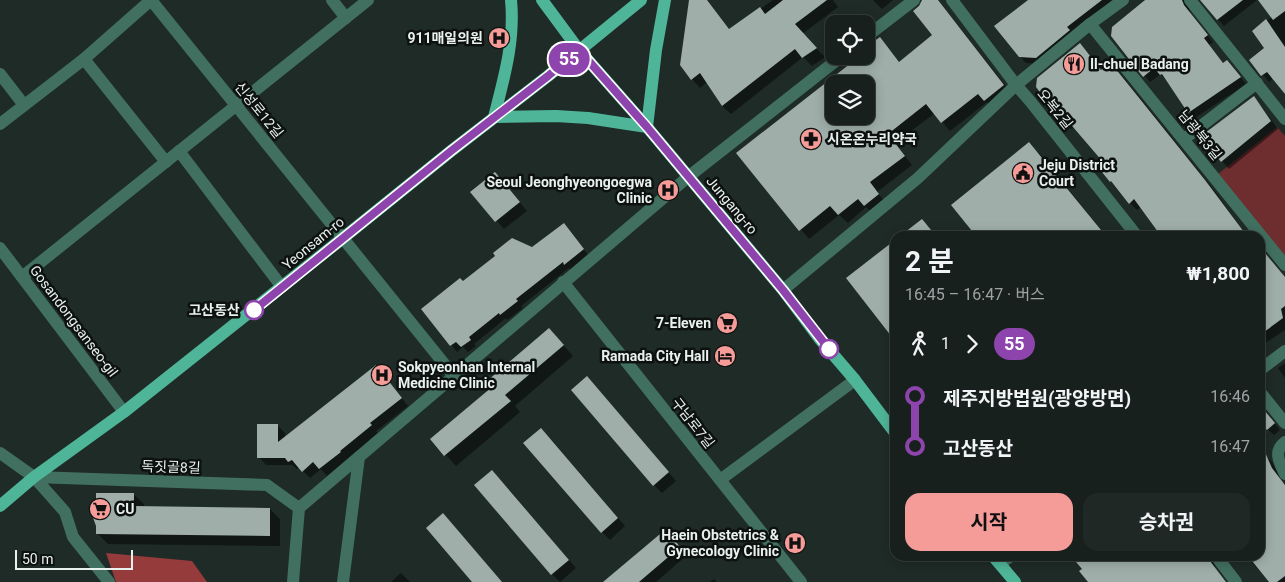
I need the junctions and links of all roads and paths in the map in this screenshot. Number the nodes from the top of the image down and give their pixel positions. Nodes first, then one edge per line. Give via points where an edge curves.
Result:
1 (151, 0) edge
2 (332, 0) edge
3 (368, 0) edge
4 (511, 0) edge
5 (542, 0) edge
6 (641, 0) edge
7 (665, 0) edge
8 (914, 0) edge
9 (952, 0) edge
10 (1123, 0) edge
11 (1190, 0) edge
12 (346, 18) junction
13 (1090, 24) junction
14 (875, 30) edge
15 (579, 50) junction
16 (84, 59) junction
17 (831, 65) edge
18 (0, 74) edge
19 (1256, 83) junction
20 (1016, 85) junction
21 (24, 105) junction
22 (237, 105) junction
23 (494, 118) junction
24 (1285, 119) edge
25 (0, 124) edge
26 (647, 127) junction
27 (1184, 139) junction
28 (179, 151) junction
29 (166, 162) junction
30 (688, 177) junction
31 (1132, 231) edge
32 (1258, 231) edge
33 (343, 238) junction
34 (1265, 240) edge
35 (0, 248) edge
36 (1285, 265) edge
37 (22, 277) junction
38 (563, 282) junction
39 (282, 287) junction
40 (783, 290) junction
41 (1285, 350) edge
42 (1265, 366) edge
43 (454, 376) junction
44 (855, 380) junction
45 (1265, 398) edge
46 (124, 412) junction
47 (1285, 422) edge
48 (890, 426) edge
49 (1285, 442) edge
50 (0, 452) edge
51 (359, 457) junction
52 (1285, 474) edge
53 (34, 477) junction
54 (720, 480) junction
55 (0, 506) edge
56 (299, 508) junction
57 (998, 561) edge
58 (1220, 561) edge
59 (109, 582) edge
60 (293, 582) edge
61 (343, 582) edge
62 (800, 582) edge
63 (1014, 582) edge
64 (1236, 582) edge

1 - 16 street
1 - 22 street, 신성로12길
2 - 12 street
3 - 12 street
4 - 23 main road via 510,52
5 - 15 main road, Jungang-ro
6 - 15 main road, Yeonsam-ro
7 - 26 main road
8 - 14 street
9 - 20 street, 오복2길
10 - 13 street
11 - 19 street
12 - 22 street
13 - 20 street
13 - 27 street, 남광북3길
15 - 23 main road, Yeonsam-ro
15 - 26 main road, Jungang-ro
16 - 21 street
16 - 29 street
17 - 30 street
18 - 21 street
19 - 24 street
19 - 27 street
20 - 31 street, 오복2길
20 - 40 street via 918,178
21 - 25 street
22 - 28 street
22 - 33 street, 신성로12길
23 - 26 main road via 556,116
23 - 33 main road, Yeonsam-ro
26 - 30 main road, Jungang-ro
27 - 32 street, 남광북3길
28 - 29 street
28 - 39 street
29 - 37 street
30 - 38 street
30 - 40 main road, Jungang-ro
33 - 39 main road, Yeonsam-ro
33 - 43 street
34 - 36 street, 남광북3길
35 - 37 street, Gosandongsanseo-gil
37 - 46 street, Gosandongsanseo-gil
38 - 43 street
38 - 54 street, 구남로7길
39 - 46 main road, Yeonsam-ro
40 - 44 main road, Jungang-ro
41 - 42 street
43 - 51 street
44 - 48 main road, Jungang-ro
44 - 54 street
45 - 47 street
46 - 53 main road, Yeonsam-ro
49 - 52 street via 1277,455
50 - 53 street
51 - 56 street
51 - 61 street
53 - 55 main road, Yeonsam-ro
53 - 56 street, 독짓골8길 via 267,485
53 - 59 street via 65,512 73,537
54 - 62 street, 구남로7길
56 - 60 street
57 - 63 main road
58 - 64 street

